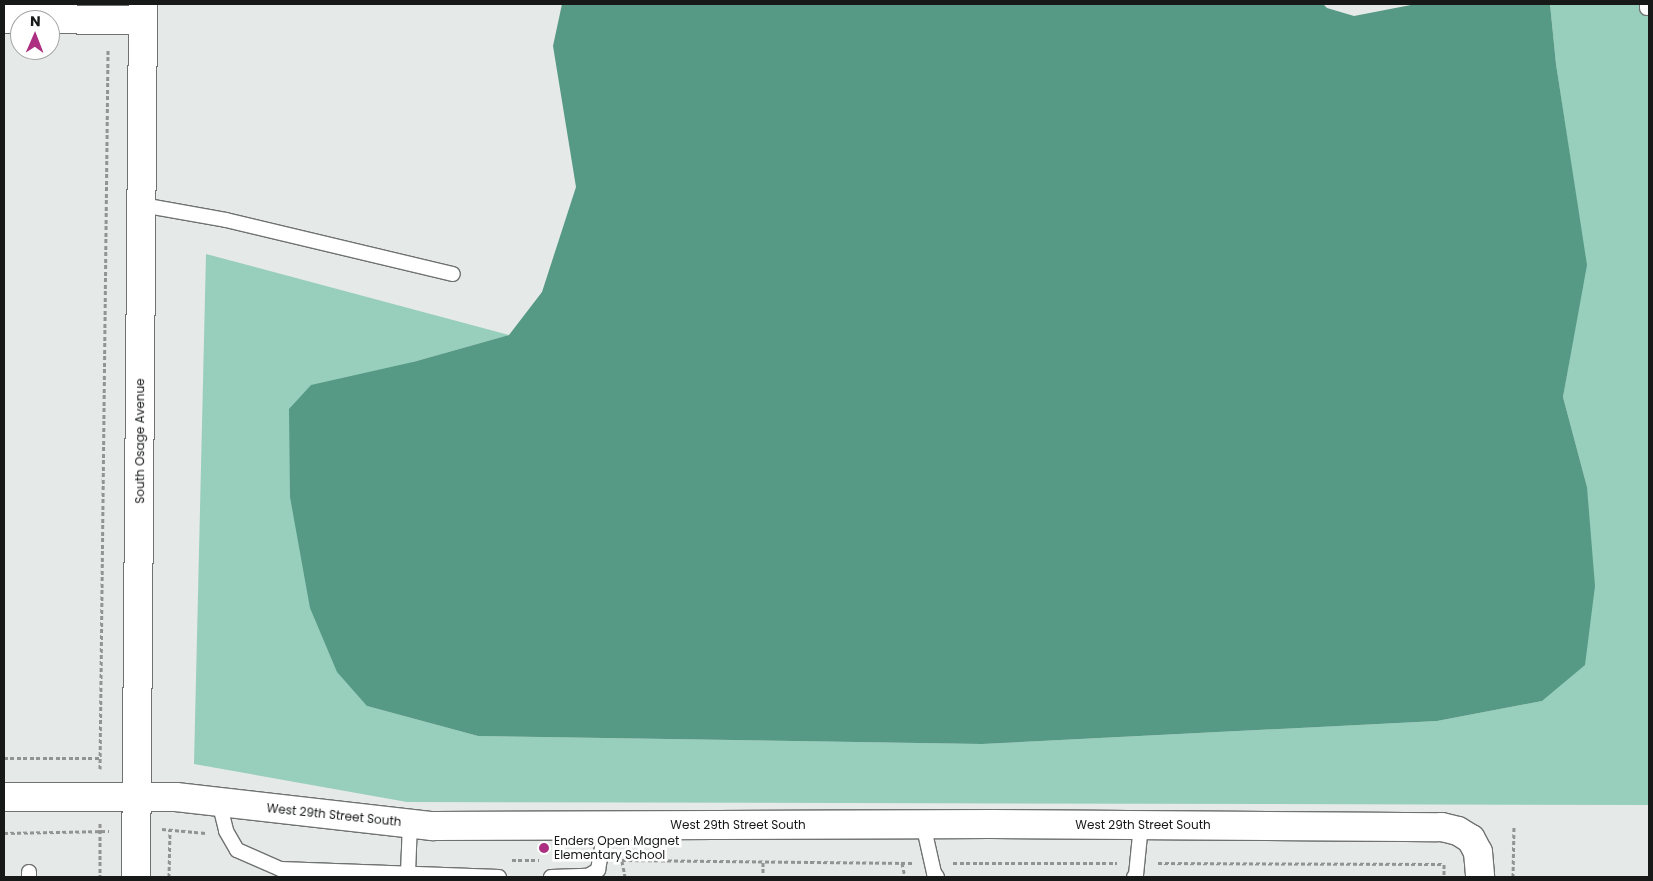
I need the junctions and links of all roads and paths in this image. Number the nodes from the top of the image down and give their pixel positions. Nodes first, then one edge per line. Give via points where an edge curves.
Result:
1 (143, 12) edge
2 (4, 19) edge
3 (108, 20) junction
4 (142, 205) junction
5 (453, 274) dead end
6 (4, 758) edge
7 (100, 758) junction
8 (4, 797) edge
9 (100, 797) junction
10 (137, 797) junction
11 (219, 802) junction
12 (410, 823) junction
13 (923, 824) junction
14 (604, 825) junction
15 (1141, 825) junction
16 (1514, 826) dead end
17 (170, 828) dead end
18 (622, 860) dead end
19 (763, 862) junction
20 (902, 863) junction
21 (931, 863) junction
22 (1137, 863) junction
23 (408, 874) junction
24 (100, 877) edge
25 (136, 877) edge
26 (170, 877) edge
27 (499, 877) edge
28 (551, 877) edge
29 (763, 877) edge
30 (905, 877) edge
31 (937, 877) edge
32 (1134, 877) edge
33 (1444, 877) edge
34 (1480, 877) edge
35 (1513, 877) edge

1 - 3 street
1 - 4 street, South Osage Avenue
2 - 3 street
3 - 7 path
4 - 5 lane via 226,220
4 - 10 street, South Osage Avenue
6 - 7 path
7 - 9 path
8 - 9 street, West 29th Street South
9 - 10 street, West 29th Street South
9 - 24 path
10 - 11 street, West 29th Street South
10 - 25 street, South Osage Avenue
11 - 12 street, West 29th Street South
11 - 23 lane via 226,831 237,850 280,868
12 - 14 street, West 29th Street South via 432,826
12 - 23 lane
13 - 14 street, West 29th Street South
13 - 15 street, West 29th Street South
13 - 21 lane
14 - 28 lane via 598,870 588,876
15 - 22 lane
15 - 34 street, West 29th Street South via 1442,827 1471,839 1478,852
16 - 35 path
17 - 26 path
18 - 19 path
19 - 20 path
19 - 29 path
20 - 21 path
20 - 30 path
21 - 22 path
21 - 31 lane
22 - 32 lane
22 - 33 path via 1444,864
23 - 27 lane

